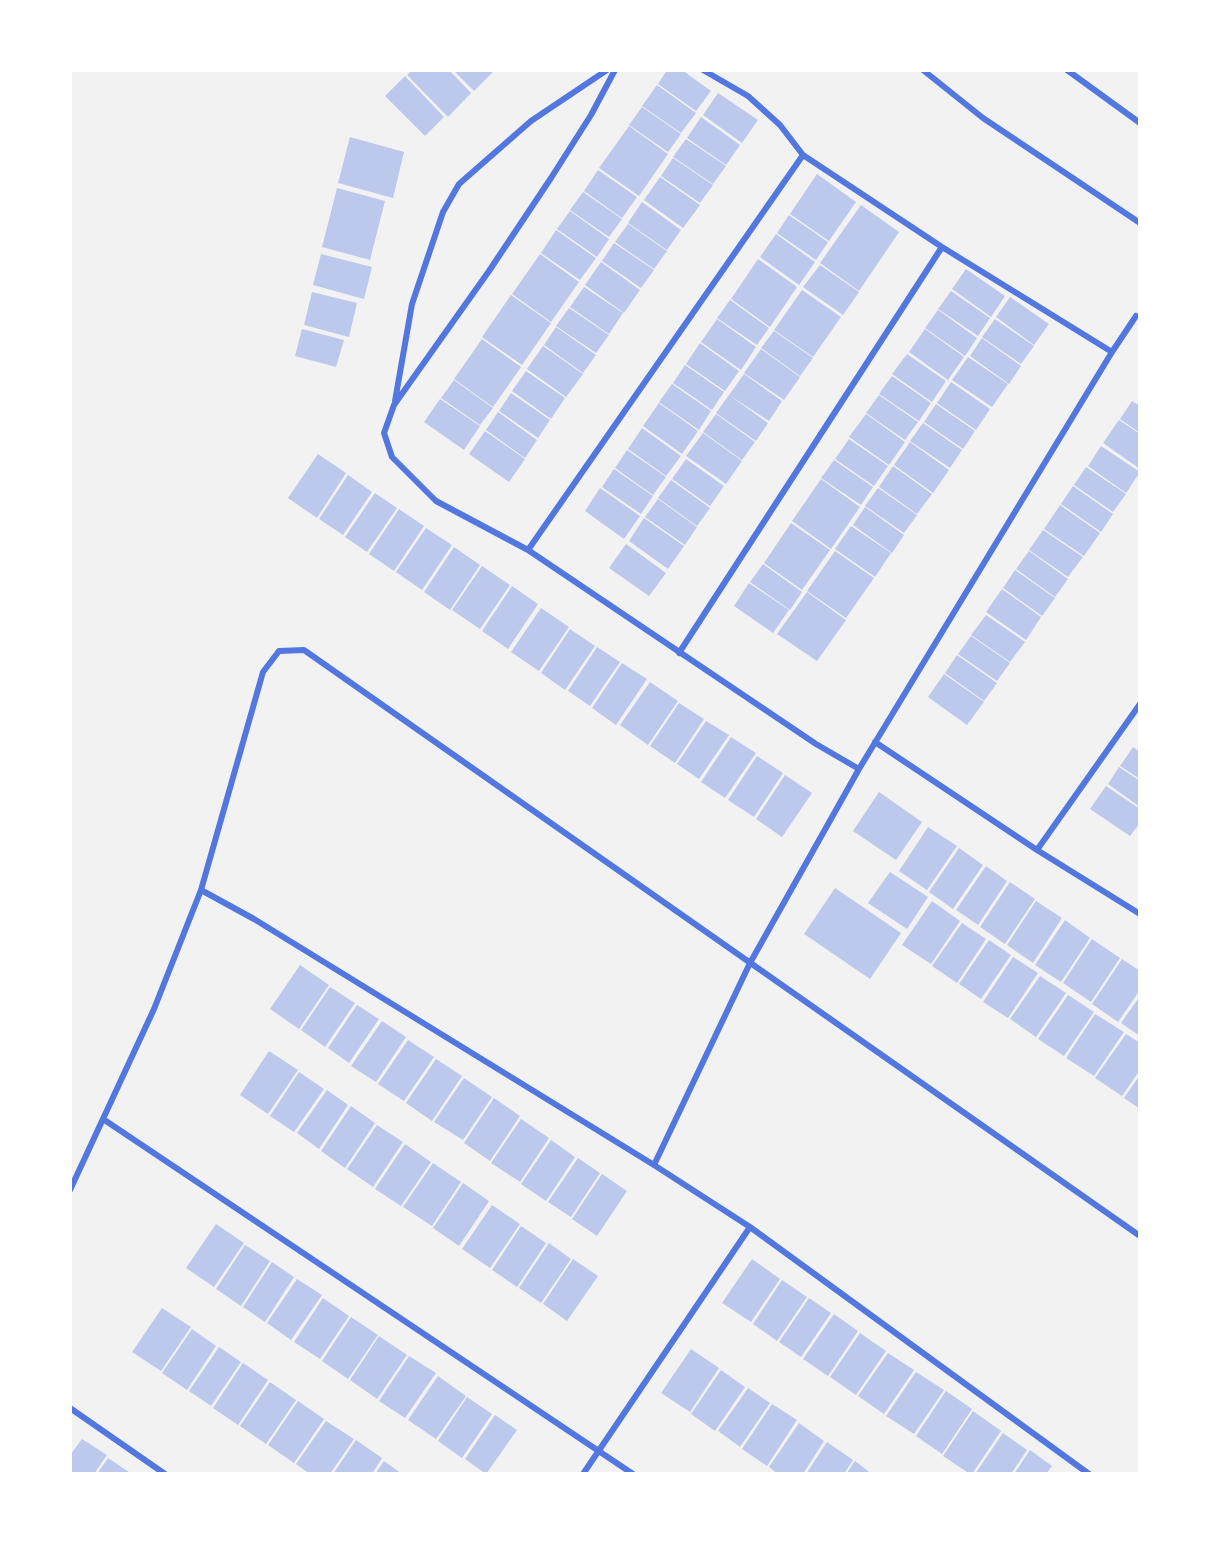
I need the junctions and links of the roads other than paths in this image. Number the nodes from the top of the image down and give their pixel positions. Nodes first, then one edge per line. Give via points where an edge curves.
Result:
1 (607, 70) edge
2 (615, 70) edge
3 (703, 70) edge
4 (923, 70) edge
5 (1067, 70) edge
6 (1140, 123) edge
7 (803, 155) junction
8 (1140, 223) edge
9 (942, 247) junction
10 (1136, 316) dead end
11 (1112, 352) junction
12 (394, 405) junction
13 (528, 550) junction
14 (679, 653) junction
15 (1140, 704) edge
16 (874, 742) junction
17 (859, 769) junction
18 (1037, 850) junction
19 (201, 890) junction
20 (1140, 914) edge
21 (750, 963) junction
22 (103, 1119) junction
23 (654, 1165) junction
24 (70, 1190) edge
25 (750, 1227) junction
26 (1140, 1236) edge
27 (70, 1408) edge
28 (600, 1450) junction
29 (165, 1473) edge
30 (583, 1473) edge
31 (633, 1473) edge
32 (1089, 1473) edge

1 - 12 street via 531,121 459,184 443,212 412,304
2 - 12 street via 551,178
3 - 7 street via 748,96 780,125
4 - 8 street via 983,118
5 - 6 street
7 - 9 street
7 - 13 street
9 - 11 street
9 - 14 street
10 - 11 street
11 - 16 street
12 - 13 street via 384,433 392,457 436,501
13 - 14 street
14 - 17 street
15 - 18 street
16 - 17 street
16 - 18 street
17 - 21 street
18 - 20 street
19 - 21 street via 263,672 279,651 304,650
19 - 22 street via 154,1009
19 - 23 street
21 - 23 street
21 - 26 street
22 - 24 street
22 - 28 street
23 - 25 street
25 - 28 street
25 - 32 street
27 - 29 street
28 - 30 street
28 - 31 street

